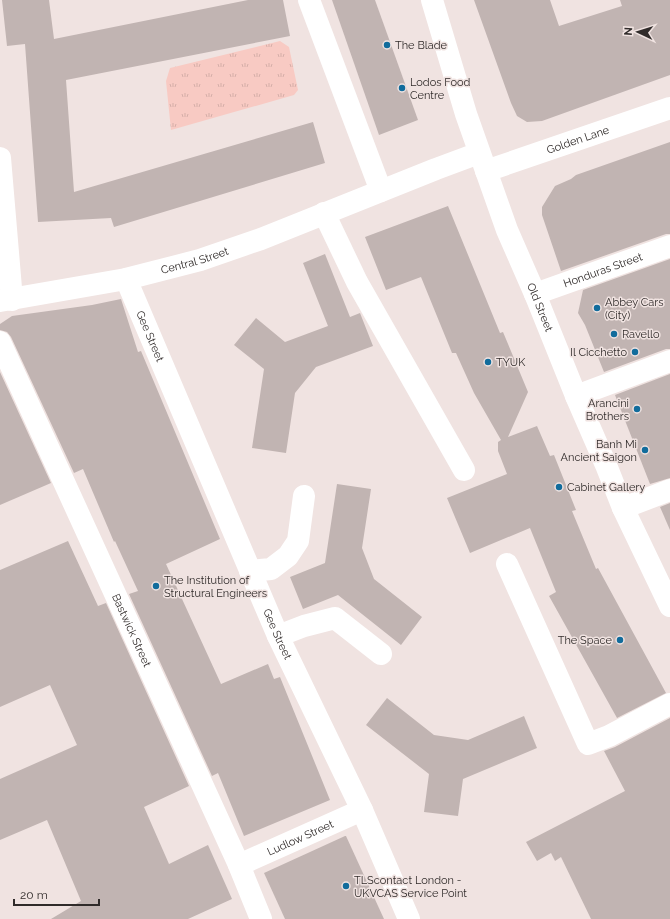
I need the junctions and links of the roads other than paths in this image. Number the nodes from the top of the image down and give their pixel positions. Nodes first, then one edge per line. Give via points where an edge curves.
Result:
1 (309, 0) edge
2 (432, 0) edge
3 (670, 108) edge
4 (0, 158) edge
5 (482, 162) junction
6 (381, 191) junction
7 (324, 214) junction
8 (670, 246) edge
9 (126, 279) junction
10 (535, 294) junction
11 (6, 300) edge
12 (0, 342) edge
13 (670, 361) edge
14 (576, 396) junction
15 (464, 470) dead end
16 (670, 490) edge
17 (304, 496) dead end
18 (623, 508) junction
19 (506, 564) dead end
20 (250, 571) junction
21 (670, 606) edge
22 (278, 636) junction
23 (382, 654) dead end
24 (670, 704) edge
25 (362, 810) junction
26 (239, 865) junction
27 (261, 919) edge
28 (409, 919) edge

1 - 6 street
2 - 5 street, Old Street
3 - 5 street, Golden Lane
4 - 11 street
5 - 6 street, Central Street via 436,169
5 - 10 street, Old Street via 507,230
6 - 7 street, Central Street
7 - 9 street, Central Street via 200,260
7 - 15 street via 357,282
8 - 10 street, Honduras Street
9 - 11 street, Central Street
9 - 20 street, Gee Street
10 - 14 street, Old Street
12 - 26 street, Bastwick Street
13 - 14 street
14 - 18 street, Old Street
16 - 18 street
17 - 20 street via 298,541 288,556 271,569
18 - 21 street, Old Street
19 - 24 street via 588,744
20 - 22 street, Gee Street
22 - 23 street via 336,618
22 - 25 street, Gee Street
25 - 26 street, Ludlow Street
25 - 28 street, Gee Street
26 - 27 street, Bastwick Street

